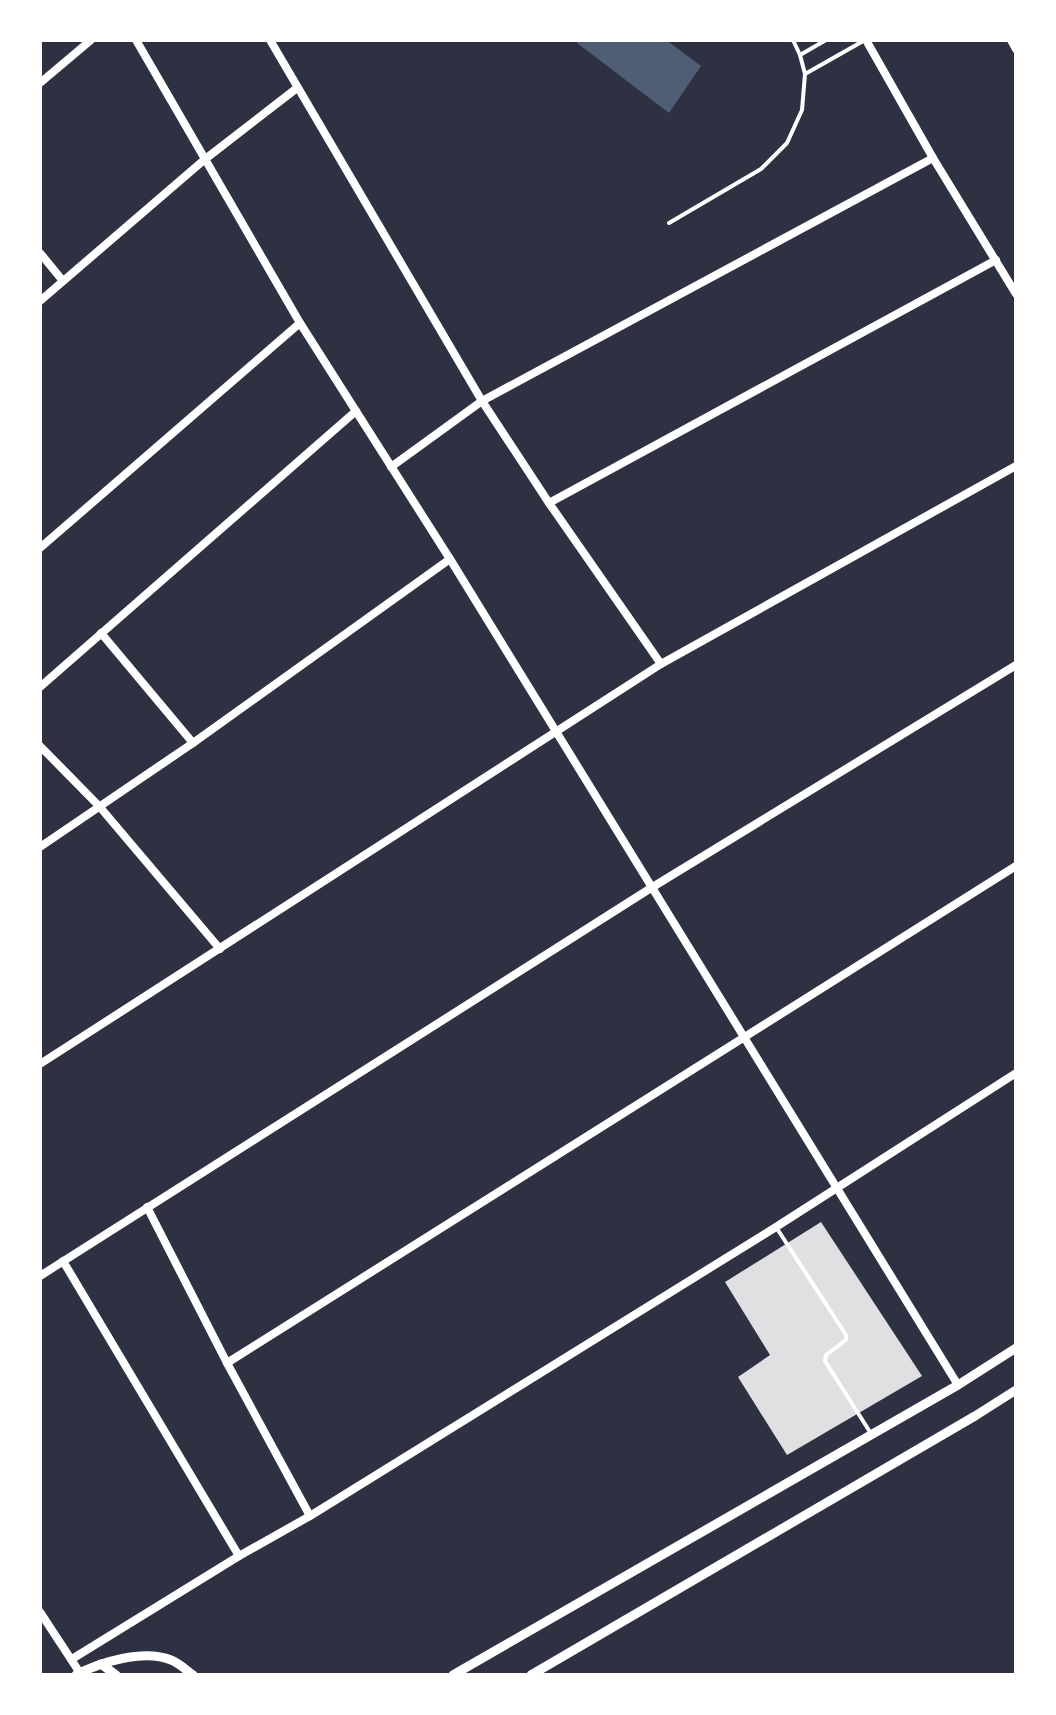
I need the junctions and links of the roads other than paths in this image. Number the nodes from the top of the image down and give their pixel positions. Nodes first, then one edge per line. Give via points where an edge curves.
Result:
1 (91, 40) edge
2 (136, 40) edge
3 (270, 40) edge
4 (793, 40) edge
5 (826, 40) edge
6 (866, 40) edge
7 (1011, 40) edge
8 (1016, 49) edge
9 (800, 55) junction
10 (805, 74) junction
11 (40, 83) edge
12 (297, 88) junction
13 (933, 158) junction
14 (204, 160) junction
15 (669, 223) dead end
16 (40, 253) edge
17 (996, 260) junction
18 (63, 281) junction
19 (1016, 294) edge
20 (40, 301) edge
21 (300, 323) junction
22 (482, 401) junction
23 (356, 411) junction
24 (1016, 466) edge
25 (391, 467) junction
26 (549, 503) junction
27 (40, 548) edge
28 (450, 559) junction
29 (101, 633) junction
30 (661, 664) junction
31 (1016, 665) edge
32 (40, 687) edge
33 (556, 732) junction
34 (193, 743) junction
35 (40, 746) edge
36 (99, 806) junction
37 (40, 847) edge
38 (1016, 866) edge
39 (651, 888) junction
40 (220, 949) junction
41 (743, 1037) junction
42 (40, 1064) edge
43 (1016, 1073) edge
44 (835, 1189) junction
45 (147, 1207) junction
46 (776, 1227) junction
47 (63, 1261) junction
48 (40, 1276) edge
49 (1016, 1348) edge
50 (227, 1363) junction
51 (958, 1385) junction
52 (1016, 1390) edge
53 (872, 1434) junction
54 (310, 1516) junction
55 (239, 1556) junction
56 (40, 1612) edge
57 (72, 1659) junction
58 (101, 1664) junction
59 (78, 1674) edge
60 (116, 1675) edge
61 (193, 1675) edge
62 (453, 1675) edge
63 (531, 1675) edge

1 - 11 street
2 - 14 street
3 - 12 street
4 - 9 lane
5 - 9 lane
6 - 10 lane
6 - 13 street
7 - 8 street
9 - 10 lane
10 - 15 lane via 802,110 787,143 761,169
12 - 14 street
12 - 22 street
13 - 17 street
13 - 22 street
14 - 18 street
14 - 21 street
16 - 18 street
17 - 19 street
17 - 26 street
18 - 20 street
21 - 23 street
21 - 27 street
22 - 25 street
22 - 26 street
23 - 25 street
23 - 29 street
24 - 30 street
25 - 28 street
26 - 30 street
28 - 33 street
28 - 34 street
29 - 32 street
29 - 34 street
30 - 33 street
31 - 39 street
33 - 39 street
33 - 40 street
34 - 36 street
35 - 36 street
36 - 37 street
36 - 40 street
38 - 41 street
39 - 41 street
39 - 45 street
40 - 42 street
41 - 44 street
41 - 50 street
43 - 44 street
44 - 46 street
44 - 51 street
45 - 47 street
45 - 50 street
46 - 53 lane via 846,1335 825,1361
46 - 54 street
47 - 48 street
47 - 55 street
49 - 51 street
50 - 54 street
51 - 53 street
52 - 63 street
53 - 62 street
54 - 55 street
55 - 57 street
56 - 57 street
57 - 59 street
58 - 59 street
58 - 60 street
58 - 61 street via 156,1656

